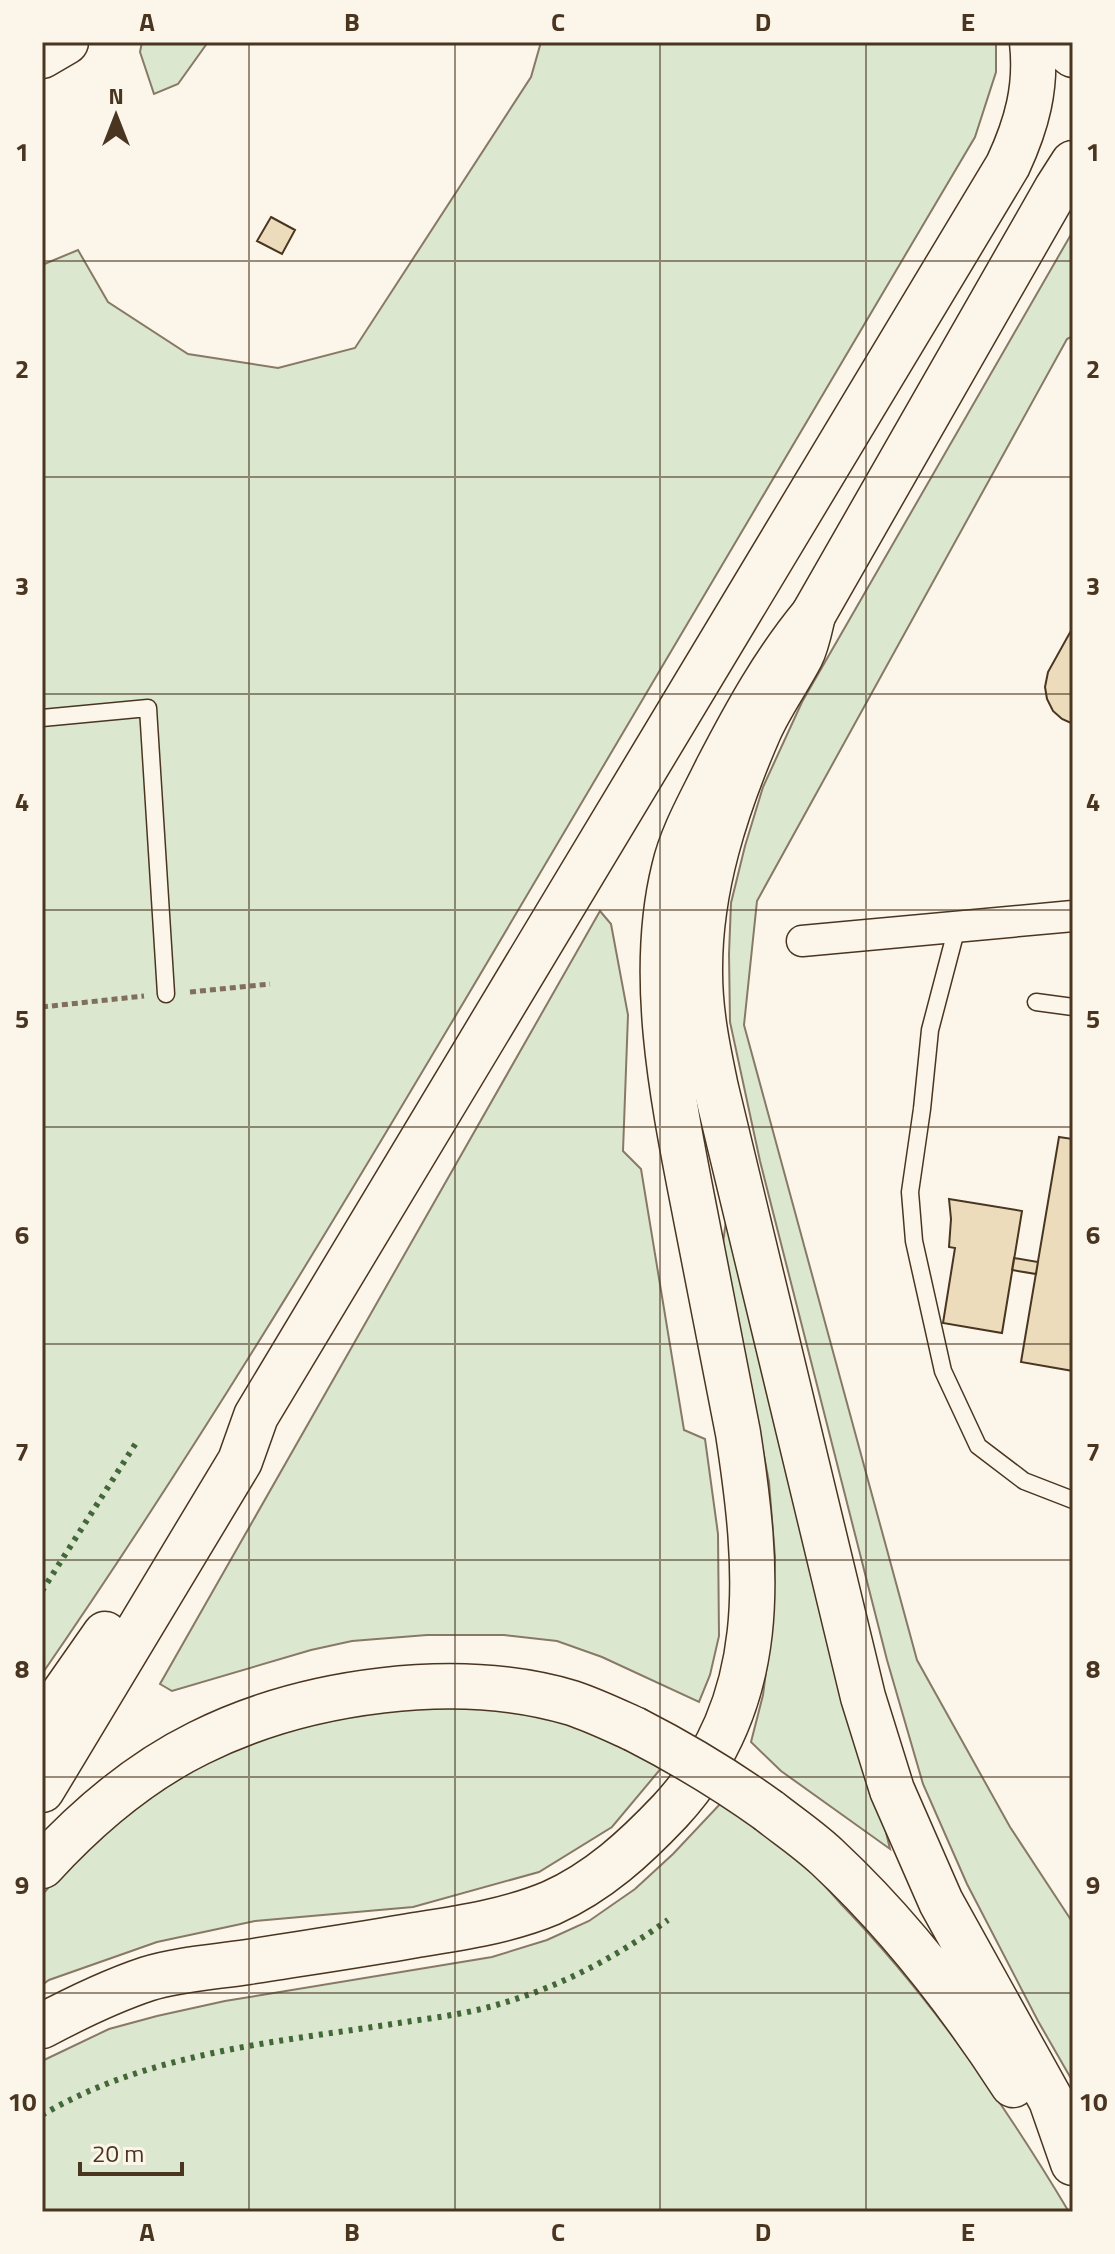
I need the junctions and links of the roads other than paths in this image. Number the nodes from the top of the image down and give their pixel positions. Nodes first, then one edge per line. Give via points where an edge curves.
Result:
1 (66, 42) edge
2 (1032, 42) edge
3 (1058, 42) edge
4 (1073, 55) edge
5 (42, 56) edge
6 (1073, 163) edge
7 (813, 615) junction
8 (42, 718) edge
9 (1073, 916) edge
10 (957, 927) junction
11 (802, 941) dead end
12 (166, 994) dead end
13 (1036, 1002) dead end
14 (1073, 1007) edge
15 (256, 1416) junction
16 (1073, 1500) edge
17 (42, 1724) edge
18 (42, 1790) edge
19 (42, 1866) edge
20 (42, 2026) edge
21 (1073, 2163) edge
22 (1073, 2178) edge

1 - 5 main road
2 - 15 main road via 1029,114 1008,165
3 - 4 main road
6 - 7 main road
7 - 20 main road via 779,659 699,805 674,868 665,932 665,1029 673,1097 738,1433 749,1533 750,1639 735,1706 714,1751 689,1790 636,1847 552,1902 459,1928 149,1979
7 - 21 main road via 802,654 760,730 716,855 703,919 704,1026 880,1757 941,1902 1051,2100
8 - 12 lane via 148,708
9 - 10 street
10 - 11 street
10 - 16 lane via 930,1030 910,1192 914,1241 943,1371 978,1446 1024,1481
13 - 14 lane
15 - 17 main road via 219,1452 145,1577
15 - 18 main road via 240,1461
19 - 22 main road, bridge via 107,1802 171,1758 260,1718 394,1689 492,1689 574,1704 634,1729 721,1778 825,1855 929,1968 990,2049

